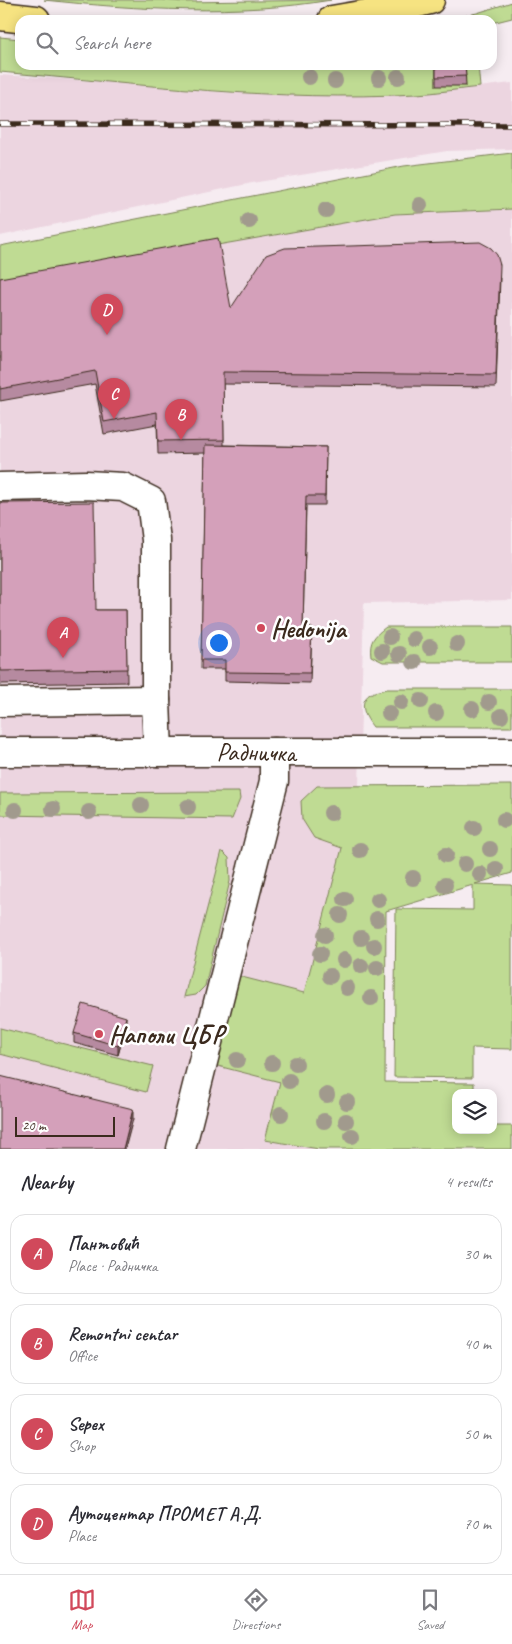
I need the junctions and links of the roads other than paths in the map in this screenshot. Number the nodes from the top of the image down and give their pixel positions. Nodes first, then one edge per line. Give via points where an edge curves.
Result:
1 (430, 0) edge
2 (361, 15) edge
3 (0, 16) edge
4 (15, 18) edge
5 (0, 487) edge
6 (156, 700) junction
7 (0, 702) edge
8 (0, 752) edge
9 (158, 752) junction
10 (274, 752) junction
11 (512, 752) edge
12 (181, 1149) edge

1 - 2 main road
3 - 4 main road
5 - 6 street via 123,487 151,501 156,540
6 - 7 street
6 - 9 street
8 - 9 street, Радничка
9 - 10 street, Радничка
10 - 11 street, Радничка
10 - 12 street via 274,781

